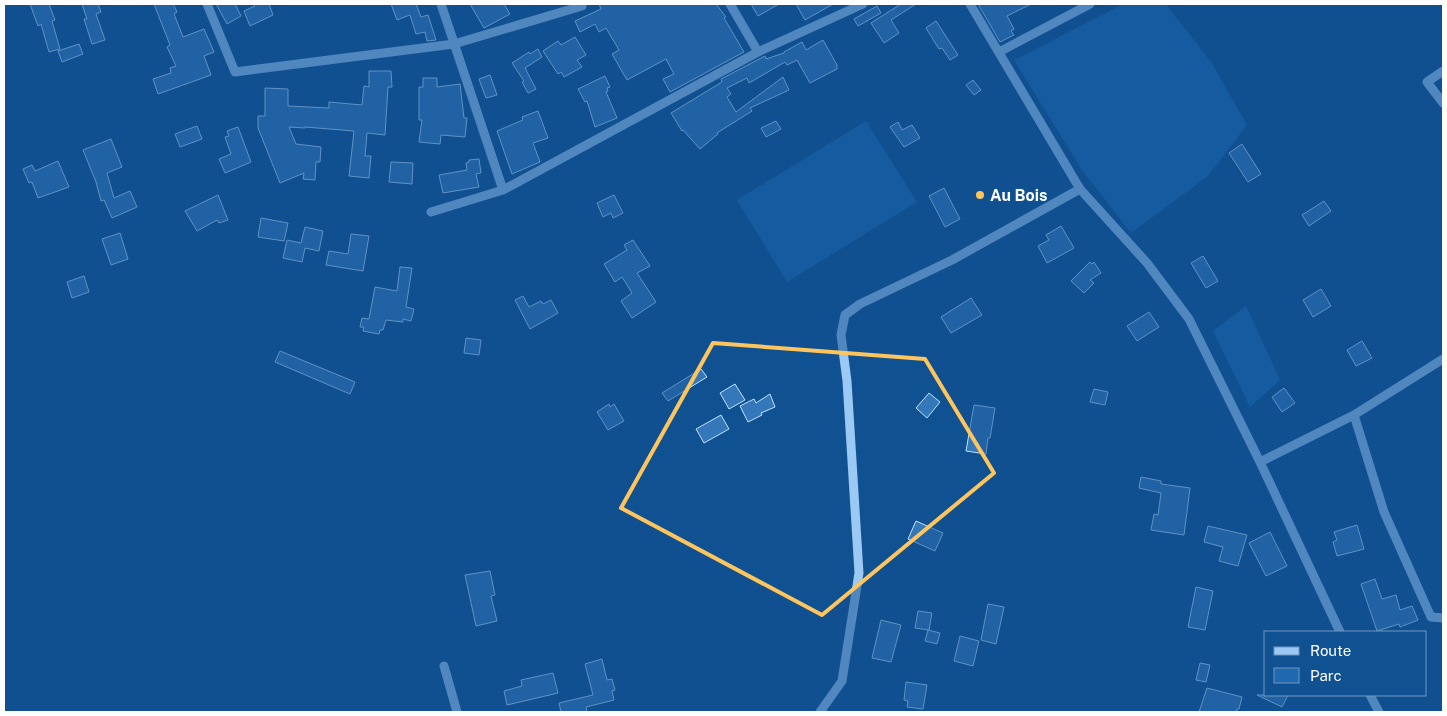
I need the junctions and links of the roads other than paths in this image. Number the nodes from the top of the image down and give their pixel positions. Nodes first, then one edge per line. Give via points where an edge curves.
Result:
1 (207, 4) edge
2 (441, 4) edge
3 (583, 4) edge
4 (730, 4) edge
5 (862, 4) edge
6 (970, 4) edge
7 (1090, 4) edge
8 (454, 44) junction
9 (758, 52) junction
10 (999, 52) junction
11 (1443, 71) edge
12 (1443, 103) edge
13 (1080, 189) junction
14 (503, 190) junction
15 (431, 212) dead end
16 (1443, 360) edge
17 (1354, 414) junction
18 (1260, 462) junction
19 (1443, 618) edge
20 (1340, 631) edge
21 (444, 666) dead end
22 (1371, 696) edge
23 (458, 712) edge
24 (820, 712) edge
25 (1379, 712) edge

1 - 8 street via 235,72
2 - 8 street
3 - 8 street
4 - 9 street
5 - 9 street
6 - 10 street
7 - 10 street
8 - 14 street
9 - 14 street
10 - 13 street
11 - 12 street via 1427,82
13 - 18 street via 1147,263 1189,319
13 - 24 street via 952,260 860,304 845,316 841,335 847,381 859,573 842,681
14 - 15 street
16 - 17 street
17 - 18 street
17 - 19 street via 1384,512 1431,617
18 - 20 street
21 - 23 street
22 - 25 street

